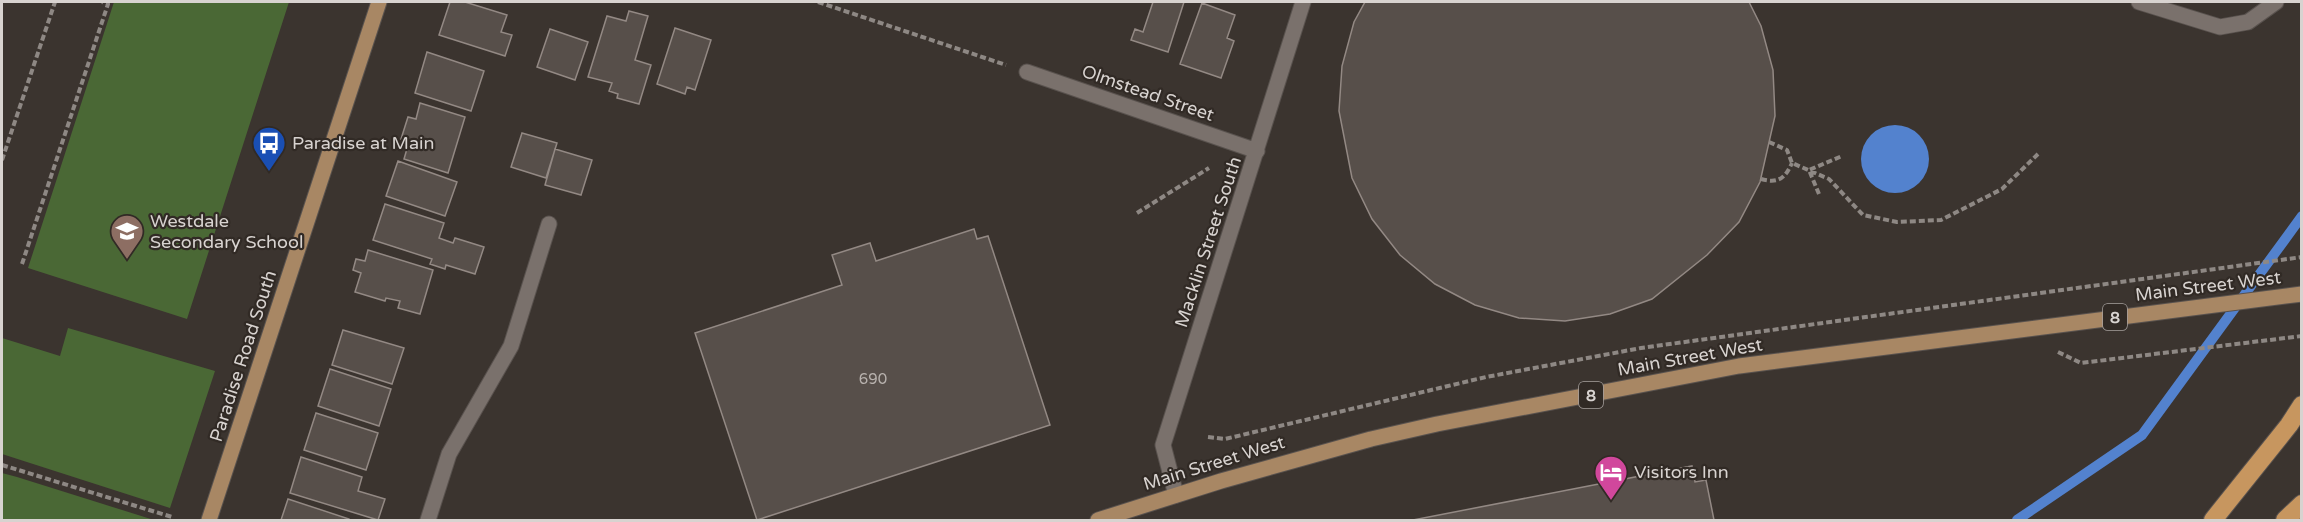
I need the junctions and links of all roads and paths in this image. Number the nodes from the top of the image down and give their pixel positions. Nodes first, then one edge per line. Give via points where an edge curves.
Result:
1 (55, 2) edge
2 (102, 2) edge
3 (379, 2) edge
4 (818, 2) edge
5 (1304, 2) edge
6 (2139, 2) edge
7 (2276, 2) edge
8 (1027, 72) joint
9 (1769, 142) dead end
10 (1257, 151) junction
11 (2038, 154) dead end
12 (1842, 156) dead end
13 (2, 160) edge
14 (1792, 163) junction
15 (1209, 168) dead end
16 (1809, 170) junction
17 (1761, 179) dead end
18 (1819, 194) dead end
19 (1137, 213) dead end
20 (549, 224) dead end
21 (2301, 257) edge
22 (22, 264) dead end
23 (2246, 264) dead end
24 (2301, 294) edge
25 (2014, 330) junction
26 (2301, 336) edge
27 (2301, 405) edge
28 (2, 465) edge
29 (1176, 495) junction
30 (2301, 504) edge
31 (172, 517) dead end
32 (210, 519) edge
33 (428, 520) edge
34 (1098, 520) edge
35 (2213, 520) edge
36 (2285, 520) edge

1 - 13 path
2 - 22 path via 108,4
3 - 32 main road, Paradise Road South
4 - 8 path
5 - 10 street, Macklin Street South
6 - 7 street via 2220,27 2248,22
8 - 10 street, Olmstead Street
9 - 14 path via 1787,150
10 - 29 street, Macklin Street South via 1163,446
11 - 16 path via 2002,189 1941,220 1897,222 1863,214 1829,179
12 - 16 path
14 - 16 path
14 - 17 path via 1786,176
15 - 19 path
16 - 18 path
20 - 33 street via 511,346 448,454
21 - 23 path
24 - 25 main road, Main Street West / 8
25 - 26 path via 2080,363
25 - 29 main road, Main Street West / 8 via 1739,366 1437,424 1301,457
27 - 35 highway
28 - 31 path
29 - 34 main road, Main Street West / 8
30 - 36 highway

